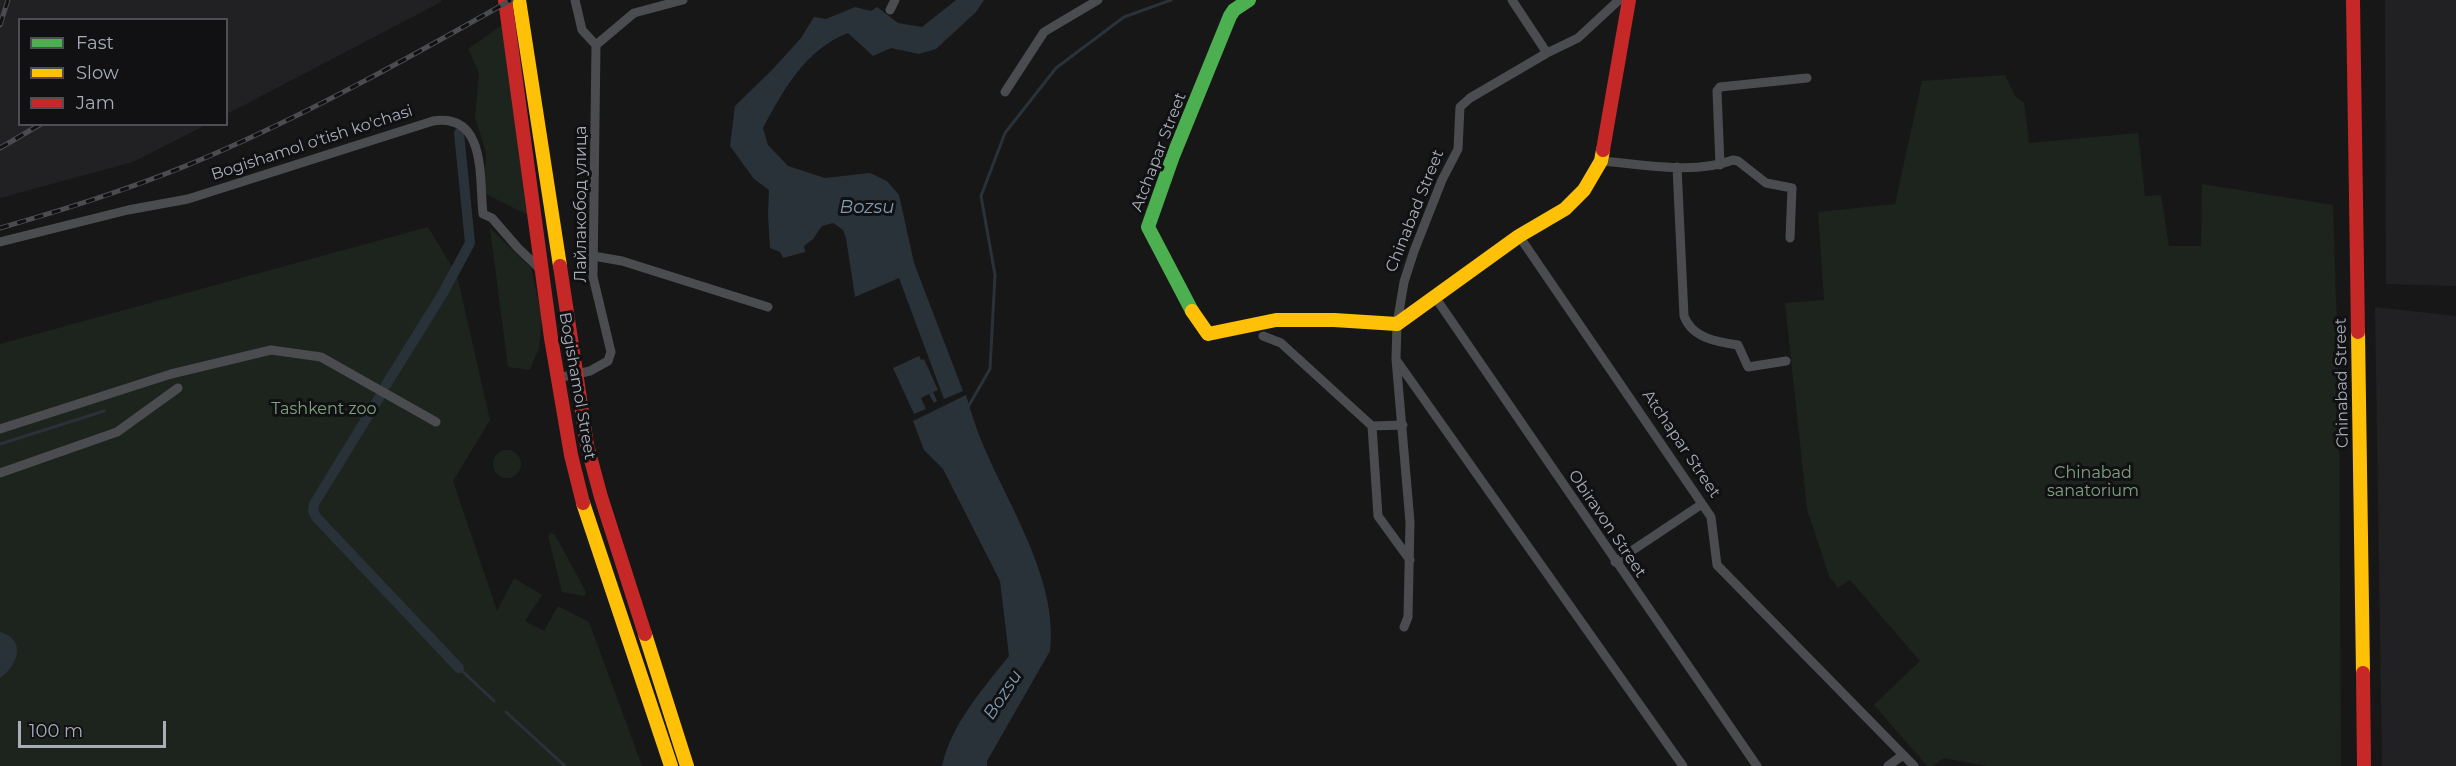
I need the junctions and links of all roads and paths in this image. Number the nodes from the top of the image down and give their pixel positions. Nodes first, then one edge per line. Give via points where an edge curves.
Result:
1 (505, 0) edge
2 (519, 0) edge
3 (575, 0) edge
4 (683, 0) edge
5 (895, 0) edge
6 (1098, 0) edge
7 (1249, 0) edge
8 (1512, 0) edge
9 (1619, 0) edge
10 (1629, 0) edge
11 (2353, 0) edge
12 (890, 10) dead end
13 (596, 45) junction
14 (1546, 53) junction
15 (1808, 78) dead end
16 (1005, 92) dead end
17 (1601, 161) junction
18 (1720, 165) junction
19 (1677, 167) junction
20 (1520, 236) junction
21 (1790, 238) dead end
22 (0, 242) edge
23 (593, 256) junction
24 (541, 270) junction
25 (1435, 297) junction
26 (768, 308) dead end
27 (1396, 324) junction
28 (1263, 336) dead end
29 (1396, 359) junction
30 (1786, 361) dead end
31 (575, 375) junction
32 (558, 378) junction
33 (178, 388) dead end
34 (436, 422) dead end
35 (1403, 425) junction
36 (1372, 426) junction
37 (0, 429) edge
38 (0, 473) edge
39 (1702, 504) junction
40 (1410, 560) junction
41 (1615, 562) junction
42 (1404, 627) dead end
43 (1903, 755) junction
44 (671, 766) edge
45 (687, 766) edge
46 (1683, 766) edge
47 (1757, 766) edge
48 (1888, 766) edge
49 (1914, 766) edge
50 (2364, 766) edge

1 - 24 main road, Bogishamol Street
2 - 31 main road, Bogishamol Street
3 - 13 street via 582,30
4 - 13 street via 634,13
5 - 12 street
6 - 16 street via 1044,32
7 - 27 main road, Atchapar Street via 1230,16 1149,219 1150,235 1208,334 1276,320
8 - 14 street
9 - 14 street, Chinabad Street via 1578,38
10 - 17 main road
11 - 50 main road, Chinabad Street
13 - 23 street, Лайлакобод улица
14 - 27 street, Chinabad Street via 1462,104 1458,149 1414,251
15 - 18 street via 1720,87
17 - 19 street
17 - 20 main road via 1565,209
18 - 19 street
18 - 21 street via 1733,160 1766,183 1792,188
19 - 30 street via 1684,316 1688,324 1709,339 1738,345 1748,367
20 - 25 main road
20 - 39 street, Atchapar Street
22 - 24 street, Bogishamol o'tish ko'chasi via 188,199 433,121 447,120 459,123 475,141 483,214 492,218
23 - 26 street via 622,261
23 - 31 street, Лайлакобод улица via 593,277 611,352 608,361
24 - 32 main road, Bogishamol Street
25 - 27 main road
25 - 41 street, Obiravon Street
27 - 29 street, Chinabad Street
28 - 36 street via 1281,343
29 - 35 street, Chinabad Street
29 - 46 street
31 - 32 street, Лайлакобод улица
31 - 45 main road, Bogishamol Street via 593,472
32 - 44 main road, Bogishamol Street via 576,479
33 - 38 street via 117,432
34 - 37 street via 321,357 271,350 171,374
35 - 36 street
35 - 40 street, Chinabad Street
36 - 40 street via 1378,516
39 - 41 street
39 - 43 street, Atchapar Street via 1711,517 1718,565
40 - 42 street, Chinabad Street via 1408,617
41 - 47 street, Obiravon Street
43 - 48 street
43 - 49 street, Atchapar Street

